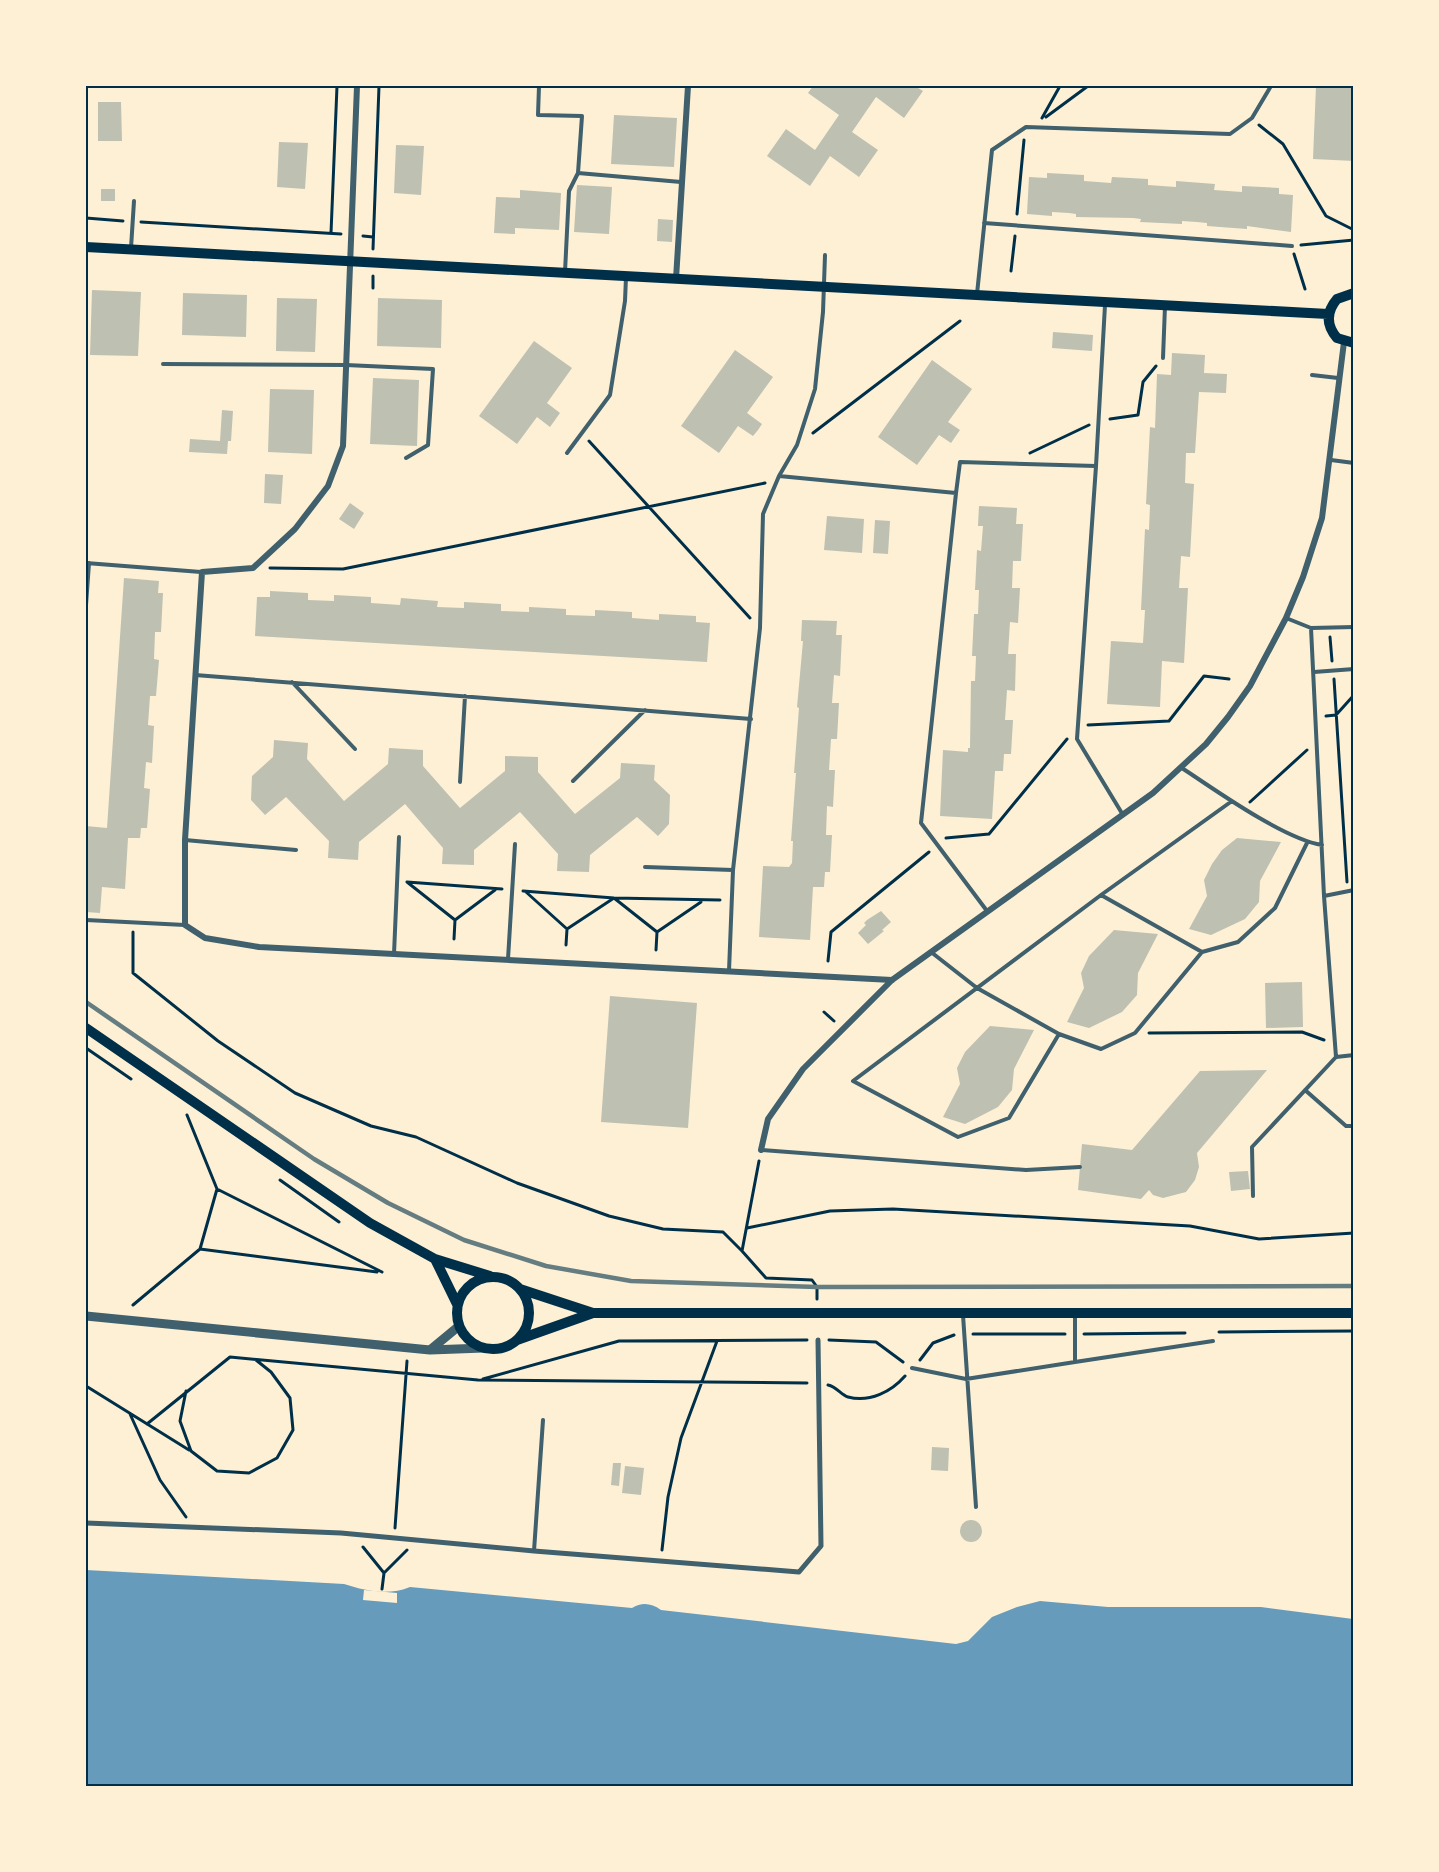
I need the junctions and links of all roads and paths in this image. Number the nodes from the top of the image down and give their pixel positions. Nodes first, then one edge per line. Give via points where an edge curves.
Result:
1 (338, 86) edge
2 (357, 86) edge
3 (379, 86) edge
4 (539, 86) edge
5 (688, 86) edge
6 (1060, 86) edge
7 (1088, 86) edge
8 (1271, 86) edge
9 (1252, 118) junction
10 (1026, 127) junction
11 (578, 173) junction
12 (681, 182) junction
13 (134, 201) dead end
14 (86, 218) edge
15 (133, 222) junction
16 (984, 223) junction
17 (1016, 226) junction
18 (1353, 230) edge
19 (332, 233) junction
20 (350, 235) junction
21 (1353, 240) edge
22 (1292, 246) junction
23 (86, 247) edge
24 (131, 249) junction
25 (825, 255) dead end
26 (349, 262) junction
27 (1011, 272) dead end
28 (564, 273) junction
29 (627, 277) junction
30 (676, 279) junction
31 (824, 287) junction
32 (1305, 289) dead end
33 (1353, 294) edge
34 (976, 296) junction
35 (1105, 302) junction
36 (1165, 305) junction
37 (1328, 315) junction
38 (960, 321) dead end
39 (1349, 343) edge
40 (1163, 358) dead end
41 (163, 364) dead end
42 (346, 365) junction
43 (1312, 375) dead end
44 (1338, 378) junction
45 (582, 433) junction
46 (797, 445) junction
47 (567, 453) dead end
48 (406, 458) dead end
49 (1331, 460) junction
50 (1353, 463) edge
51 (1096, 466) junction
52 (779, 476) junction
53 (956, 493) junction
54 (649, 506) junction
55 (87, 563) edge
56 (253, 568) junction
57 (202, 572) junction
58 (86, 605) edge
59 (1286, 618) junction
60 (1353, 627) edge
61 (760, 628) junction
62 (1311, 628) junction
63 (1330, 628) junction
64 (1353, 669) edge
65 (1333, 671) junction
66 (1314, 672) junction
67 (195, 675) junction
68 (1229, 679) dead end
69 (292, 682) junction
70 (1353, 695) edge
71 (465, 696) junction
72 (645, 710) junction
73 (1336, 715) junction
74 (1316, 717) junction
75 (751, 719) junction
76 (1078, 725) junction
77 (1318, 741) junction
78 (355, 749) dead end
79 (1182, 768) junction
80 (573, 781) dead end
81 (460, 782) dead end
82 (1232, 801) junction
83 (1244, 807) junction
84 (1123, 816) junction
85 (399, 837) dead end
86 (185, 840) junction
87 (1307, 843) junction
88 (515, 844) dead end
89 (938, 845) junction
90 (1322, 845) junction
91 (296, 850) dead end
92 (645, 867) dead end
93 (733, 870) junction
94 (397, 882) junction
95 (407, 882) junction
96 (497, 889) junction
97 (513, 890) junction
98 (1348, 890) junction
99 (1353, 890) edge
100 (525, 891) junction
101 (1101, 895) junction
102 (1324, 896) junction
103 (614, 898) junction
104 (731, 900) junction
105 (702, 901) junction
106 (987, 911) junction
107 (86, 920) edge
108 (455, 920) junction
109 (133, 921) junction
110 (185, 926) junction
111 (567, 929) junction
112 (657, 932) junction
113 (454, 939) dead end
114 (566, 945) dead end
115 (656, 950) dead end
116 (930, 951) junction
117 (1202, 952) junction
118 (394, 954) junction
119 (508, 960) junction
120 (828, 961) dead end
121 (729, 971) junction
122 (892, 980) junction
123 (978, 988) junction
124 (86, 1028) edge
125 (1135, 1033) junction
126 (1059, 1034) junction
127 (1335, 1043) junction
128 (86, 1048) edge
129 (1353, 1055) edge
130 (1336, 1057) junction
131 (132, 1079) dead end
132 (1305, 1090) junction
133 (178, 1109) dead end
134 (1353, 1126) edge
135 (761, 1150) junction
136 (1080, 1167) dead end
137 (217, 1190) junction
138 (1253, 1196) dead end
139 (747, 1228) junction
140 (1353, 1233) edge
141 (200, 1249) junction
142 (742, 1251) junction
143 (435, 1259) junction
144 (490, 1276) junction
145 (520, 1289) junction
146 (457, 1304) junction
147 (133, 1305) dead end
148 (1353, 1312) edge
149 (593, 1313) junction
150 (817, 1314) junction
151 (962, 1314) junction
152 (1075, 1314) junction
153 (86, 1316) edge
154 (459, 1326) junction
155 (1353, 1331) edge
156 (1211, 1332) dead end
157 (1189, 1333) dead end
158 (964, 1334) junction
159 (1075, 1334) junction
160 (516, 1340) junction
161 (818, 1340) junction
162 (717, 1341) junction
163 (1213, 1341) dead end
164 (408, 1347) junction
165 (484, 1348) junction
166 (430, 1350) junction
167 (255, 1359) junction
168 (1075, 1362) junction
169 (912, 1368) junction
170 (406, 1375) junction
171 (966, 1379) junction
172 (478, 1380) junction
173 (702, 1382) junction
174 (818, 1383) junction
175 (86, 1386) edge
176 (187, 1390) junction
177 (130, 1414) junction
178 (543, 1420) dead end
179 (147, 1424) junction
180 (191, 1451) junction
181 (976, 1507) dead end
182 (86, 1523) edge
183 (193, 1527) junction
184 (353, 1534) junction
185 (394, 1538) junction
186 (417, 1541) junction
187 (534, 1551) junction
188 (660, 1561) junction
189 (384, 1573) junction
190 (382, 1589) dead end

1 - 19 path
2 - 20 street
3 - 20 path via 373,237
4 - 11 lane via 538,115 582,116
5 - 12 street
6 - 7 path via 1040,122
8 - 9 lane
9 - 10 lane via 1230,134
9 - 18 path via 1283,144 1326,216
10 - 16 lane via 992,150
10 - 17 path
11 - 12 lane
11 - 28 lane via 569,190
12 - 30 street
13 - 15 lane
14 - 15 path
15 - 19 path
15 - 24 lane
16 - 17 lane
16 - 34 lane
17 - 22 lane
17 - 27 path
19 - 20 path
20 - 26 street
21 - 22 path
22 - 32 path
23 - 24 main road
24 - 26 main road
25 - 31 lane
26 - 28 main road
26 - 42 street
28 - 29 main road
29 - 30 main road
29 - 45 lane via 610,395
30 - 31 main road
31 - 34 main road
31 - 46 lane via 815,389
33 - 37 main road via 1337,299
34 - 35 main road
35 - 36 main road
35 - 51 lane
36 - 37 main road
36 - 40 lane
37 - 39 main road via 1332,331
38 - 46 path
39 - 44 street
41 - 42 lane
42 - 48 lane via 433,369 428,445
42 - 56 street via 343,446 328,486 295,529
43 - 44 lane
44 - 49 street
45 - 47 lane
45 - 54 path
46 - 52 lane
49 - 50 lane
49 - 59 street via 1322,518
51 - 53 lane via 960,462
51 - 76 lane
52 - 53 lane
52 - 54 path via 760,485
52 - 61 lane via 763,514
53 - 89 lane via 921,823
54 - 56 path via 343,569
54 - 61 path
55 - 57 lane
55 - 58 lane
56 - 57 street
57 - 67 street
59 - 62 lane
59 - 79 street via 1250,686 1206,744
60 - 63 lane
61 - 75 lane
62 - 63 lane
62 - 66 lane
63 - 65 path
64 - 65 lane
65 - 66 lane
65 - 73 path
66 - 74 lane
67 - 69 lane
67 - 86 street
68 - 76 path via 1204,676 1169,721
69 - 71 lane
69 - 78 lane
70 - 73 path
71 - 72 lane
71 - 81 lane
72 - 75 lane
72 - 80 lane
73 - 74 path
73 - 98 path
74 - 77 lane
75 - 93 lane
76 - 84 lane via 1077,739
76 - 89 path via 989,834 949,836
77 - 83 path
77 - 90 lane
79 - 82 lane
79 - 84 street
82 - 83 lane
82 - 101 lane
83 - 87 lane
84 - 106 street
85 - 94 lane
86 - 91 lane
86 - 110 street
87 - 90 lane
87 - 117 lane via 1275,908 1238,942
88 - 97 lane
89 - 106 lane
89 - 120 path via 831,932
90 - 102 lane
92 - 93 lane
93 - 104 lane
94 - 95 path
94 - 118 lane
95 - 96 path
95 - 108 path
96 - 97 path
96 - 108 path
97 - 100 path
97 - 119 lane
98 - 99 lane
98 - 102 lane
100 - 103 path
100 - 111 path
101 - 117 lane
101 - 123 lane
102 - 127 lane
103 - 105 path
103 - 111 path
103 - 112 path
104 - 105 path
104 - 121 lane
105 - 112 path
106 - 116 street
107 - 109 lane
108 - 113 path
109 - 110 lane
109 - 142 path via 133,973 218,1041 295,1093 371,1126 416,1137 517,1183 609,1216 663,1229 723,1232
110 - 118 street via 205,938 259,947
111 - 114 path
112 - 115 path
116 - 122 street
116 - 123 lane
117 - 125 lane
118 - 119 street
119 - 121 street
121 - 122 street
122 - 135 street via 802,1069 768,1119
123 - 126 lane
123 - 126 lane via 853,1081 958,1137 1009,1118
124 - 143 main road via 370,1223
125 - 126 lane via 1101,1049
125 - 127 path via 1302,1032
127 - 130 lane
128 - 131 path
129 - 130 lane
130 - 132 lane
132 - 134 lane via 1346,1126
132 - 138 lane via 1252,1147
133 - 137 path via 187,1116
135 - 136 lane via 1026,1170
135 - 139 path
137 - 141 path
137 - 141 path via 382,1272
139 - 140 path via 830,1211 893,1209 1190,1226 1259,1239
139 - 142 path
141 - 147 path
142 - 150 path via 766,1278 812,1280 817,1287
143 - 144 main road
143 - 146 main road
144 - 145 main road via 512,1281
144 - 146 main road via 469,1285
145 - 149 main road
145 - 160 main road via 526,1299 528,1321
146 - 154 main road
148 - 152 main road
149 - 150 main road
149 - 160 main road
150 - 151 main road
151 - 152 main road
151 - 158 lane
152 - 159 lane
153 - 164 street
154 - 165 main road via 465,1336
154 - 166 street
155 - 156 path
157 - 159 path
158 - 159 path
158 - 169 path via 933,1343
158 - 171 lane
159 - 168 lane
160 - 165 main road via 495,1349
161 - 162 path
161 - 169 path via 876,1342
161 - 174 street
162 - 172 path via 619,1341
162 - 173 path
163 - 168 lane
164 - 166 street
164 - 170 path
165 - 166 street
167 - 170 path
167 - 176 path via 230,1357
167 - 180 path via 271,1372 290,1398 293,1430 277,1458 249,1473 217,1471
168 - 171 lane
169 - 171 lane
169 - 174 path via 894,1389 878,1395 851,1398 831,1385
170 - 172 path
170 - 185 path
171 - 181 lane
172 - 173 path
173 - 174 path
173 - 188 path via 681,1438
174 - 188 street via 821,1546 798,1572
175 - 177 path
176 - 179 path
176 - 180 path via 180,1421
177 - 179 path
177 - 183 path via 160,1480
178 - 187 lane
179 - 180 path
182 - 183 street
183 - 184 street
184 - 185 street
184 - 189 path
185 - 186 street
186 - 187 street
186 - 189 path
187 - 188 street
189 - 190 path

